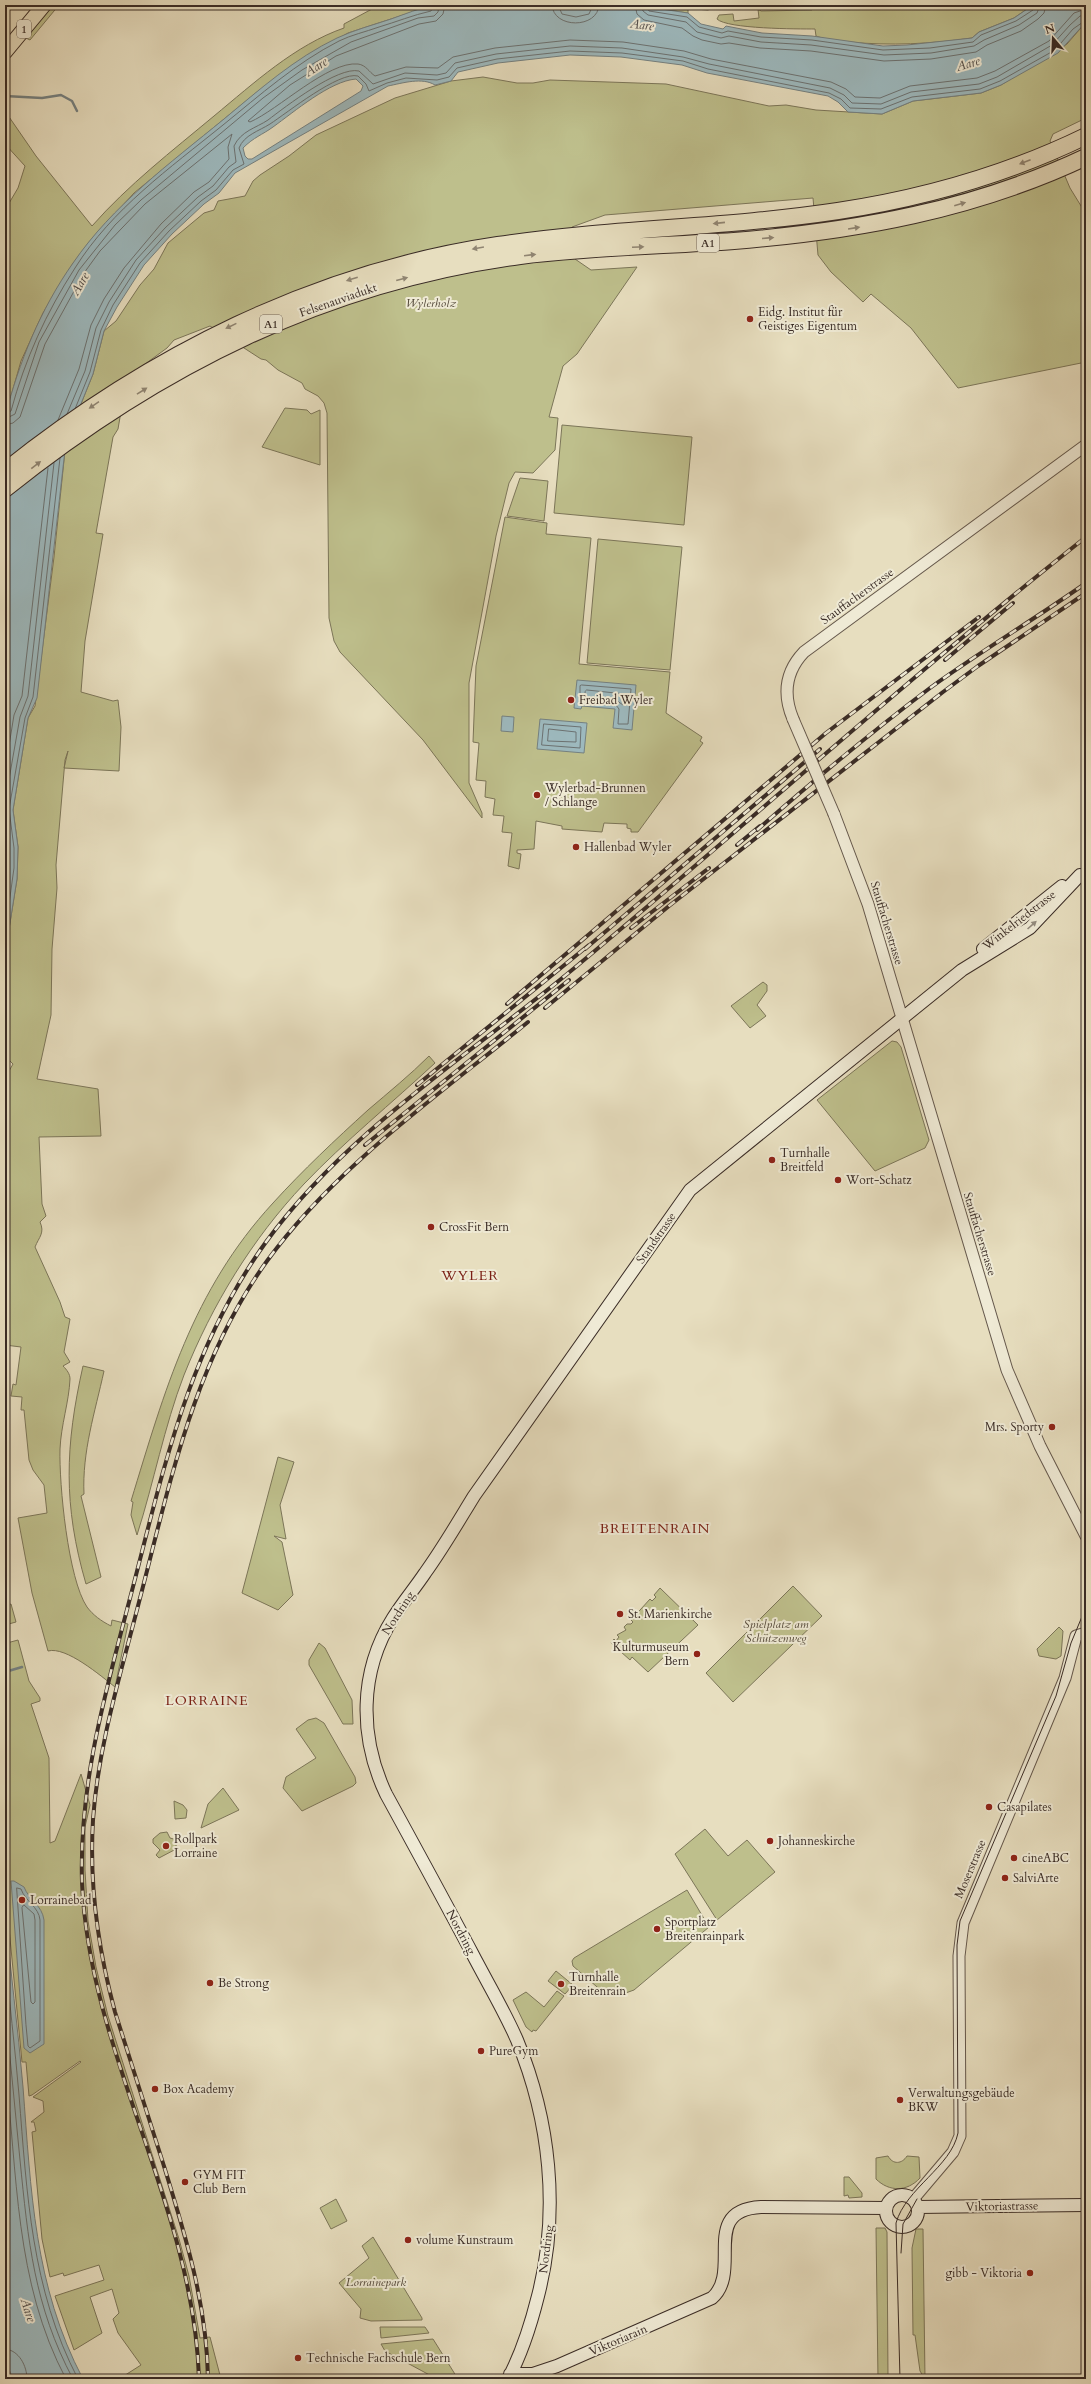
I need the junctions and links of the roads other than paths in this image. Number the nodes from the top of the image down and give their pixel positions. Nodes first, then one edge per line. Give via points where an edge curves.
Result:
1 (33, 5) edge
2 (44, 5) edge
3 (5, 39) edge
4 (5, 52) edge
5 (1086, 136) edge
6 (1086, 157) edge
7 (573, 243) junction
8 (1086, 445) edge
9 (5, 471) edge
10 (5, 489) edge
11 (1083, 873) edge
12 (902, 1018) junction
13 (466, 1510) joint
14 (1086, 1536) edge
15 (1081, 1634) edge
16 (916, 2202) junction
17 (1086, 2205) edge
18 (886, 2208) junction
19 (509, 2376) edge
20 (531, 2376) edge

1 - 3 main road, 1
2 - 4 main road, 1
5 -> 7 highway, A1 via 1004,171 939,191 878,204
7 -> 6 highway, A1 via 711,242 816,233 882,223 943,209 1009,189
7 -> 9 highway, Felsenauviadukt / A1 via 496,245 409,263 325,288 262,312 198,343 142,375 85,411
10 -> 7 highway, Felsenauviadukt / A1 via 75,436 149,387 209,353 288,317 357,292 435,272
8 - 12 street, Stauffacherstrasse, bridge via 804,652 793,666 787,681 787,700 793,719 858,875
11 - 12 main road, Winkelriedstrasse via 1052,894
12 - 13 main road, Standstrasse via 690,1190
12 - 14 street, Stauffacherstrasse via 1008,1370 1040,1446
13 - 19 main road, Nordring via 384,1634 371,1669 366,1716 369,1746 381,1782 508,2021 526,2065 541,2114 547,2151 550,2211 546,2260 532,2318
15 - 16 street, Moserstrasse via 962,1927 959,1956 961,2127 957,2146
16 - 17 main road, Viktoriastrasse
16 - 18 main road via 907,2195 899,2195 890,2201
16 - 18 main road via 915,2220 900,2226 888,2220
18 - 20 main road, Viktoriarain via 754,2208 734,2216 728,2223 724,2235 724,2276 719,2291 710,2300
19 - 20 main road, Viktoriarain

